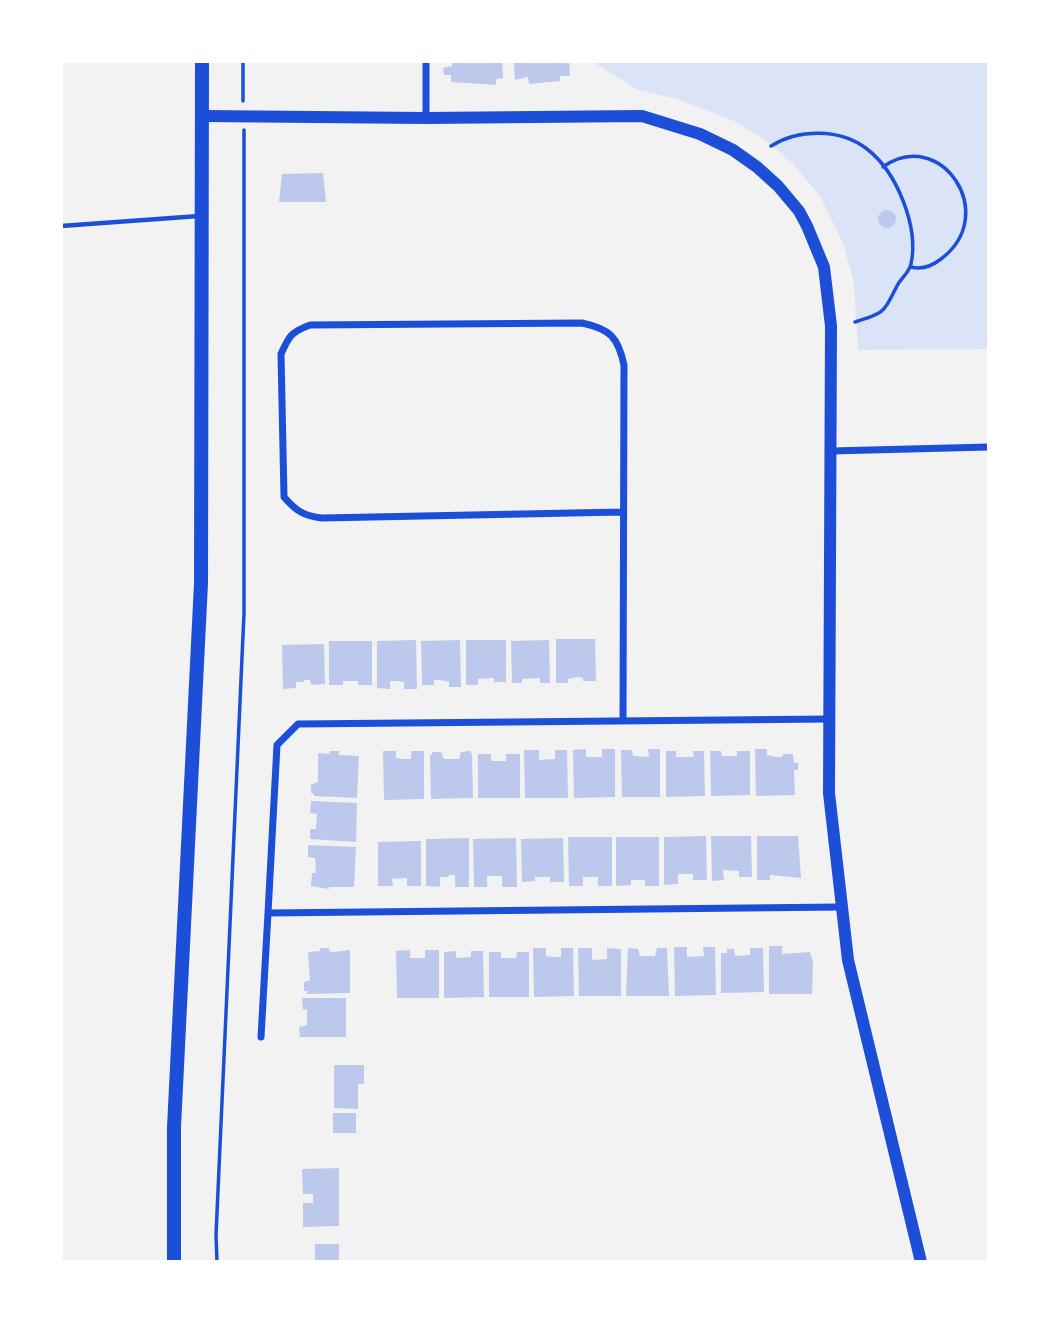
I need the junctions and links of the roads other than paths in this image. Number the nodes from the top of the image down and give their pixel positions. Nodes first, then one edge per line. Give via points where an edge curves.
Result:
1 (202, 61) edge
2 (426, 61) edge
3 (203, 116) junction
4 (426, 118) junction
5 (204, 215) junction
6 (61, 226) edge
7 (989, 447) edge
8 (831, 451) junction
9 (622, 512) junction
10 (829, 719) junction
11 (623, 721) junction
12 (841, 907) junction
13 (268, 913) junction
14 (261, 1037) dead end
15 (174, 1262) edge
16 (920, 1262) edge

1 - 3 main road
2 - 4 street
3 - 4 street
3 - 5 main road
4 - 8 street via 642,116 700,134 757,167 799,211 824,267 831,326
5 - 6 lane
5 - 15 main road via 201,583 174,1127
7 - 8 street
8 - 10 street
9 - 9 street via 624,365 612,335 600,327 582,323 310,325 293,331 288,339 281,354 284,496 295,510 322,518
9 - 11 street
10 - 11 street
10 - 12 street via 829,793
11 - 13 street via 298,724 277,745
12 - 13 street
12 - 16 street via 848,960
13 - 14 street

